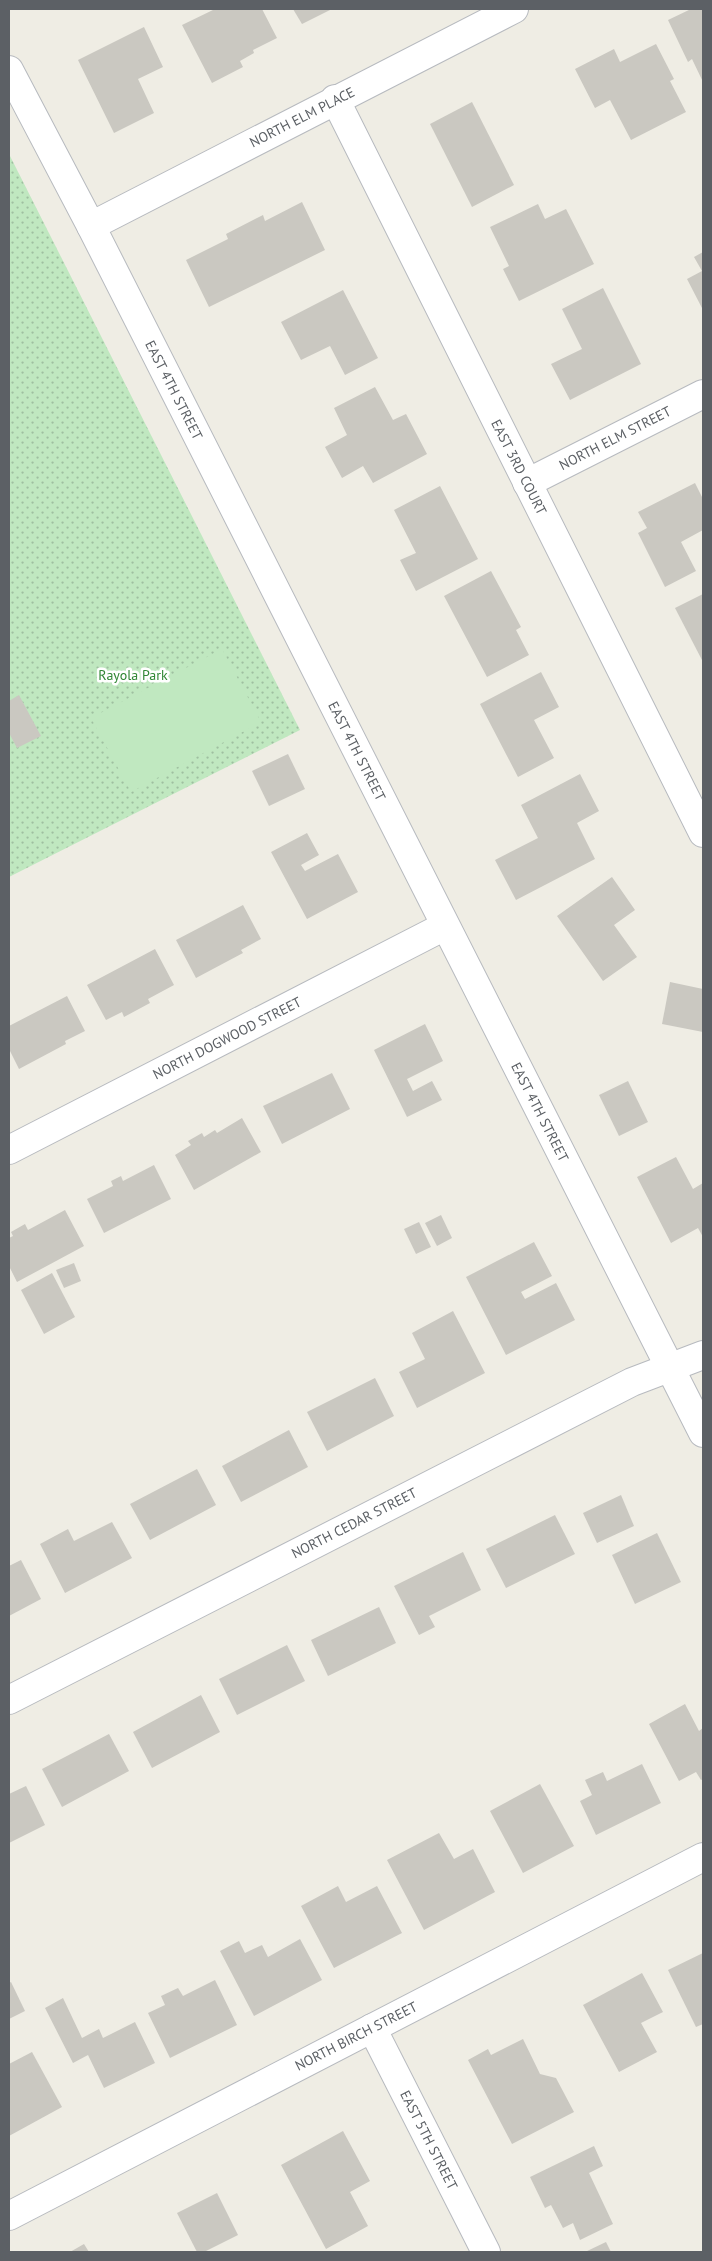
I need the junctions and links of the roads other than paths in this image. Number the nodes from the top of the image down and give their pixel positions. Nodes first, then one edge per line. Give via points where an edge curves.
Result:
1 (514, 9) edge
2 (9, 70) edge
3 (336, 99) junction
4 (91, 226) junction
5 (703, 394) edge
6 (526, 483) junction
7 (703, 833) edge
8 (445, 926) junction
9 (9, 1150) edge
10 (703, 1355) edge
11 (670, 1367) junction
12 (703, 1433) edge
13 (9, 1700) edge
14 (703, 1857) edge
15 (372, 2028) junction
16 (9, 2216) edge
17 (486, 2252) edge

1 - 3 street, NORTH ELM PLACE
2 - 4 street, EAST 4TH STREET
3 - 4 street, NORTH ELM PLACE
3 - 6 street, EAST 3RD COURT
4 - 8 street, EAST 4TH STREET
5 - 6 street, NORTH ELM STREET
6 - 7 street, EAST 3RD COURT
8 - 9 street, NORTH DOGWOOD STREET
8 - 11 street, EAST 4TH STREET
10 - 11 street, NORTH CEDAR STREET
11 - 12 street, EAST 4TH STREET
11 - 13 street, NORTH CEDAR STREET via 632,1382
14 - 15 street, NORTH BIRCH STREET
15 - 16 street, NORTH BIRCH STREET
15 - 17 street, EAST 5TH STREET

